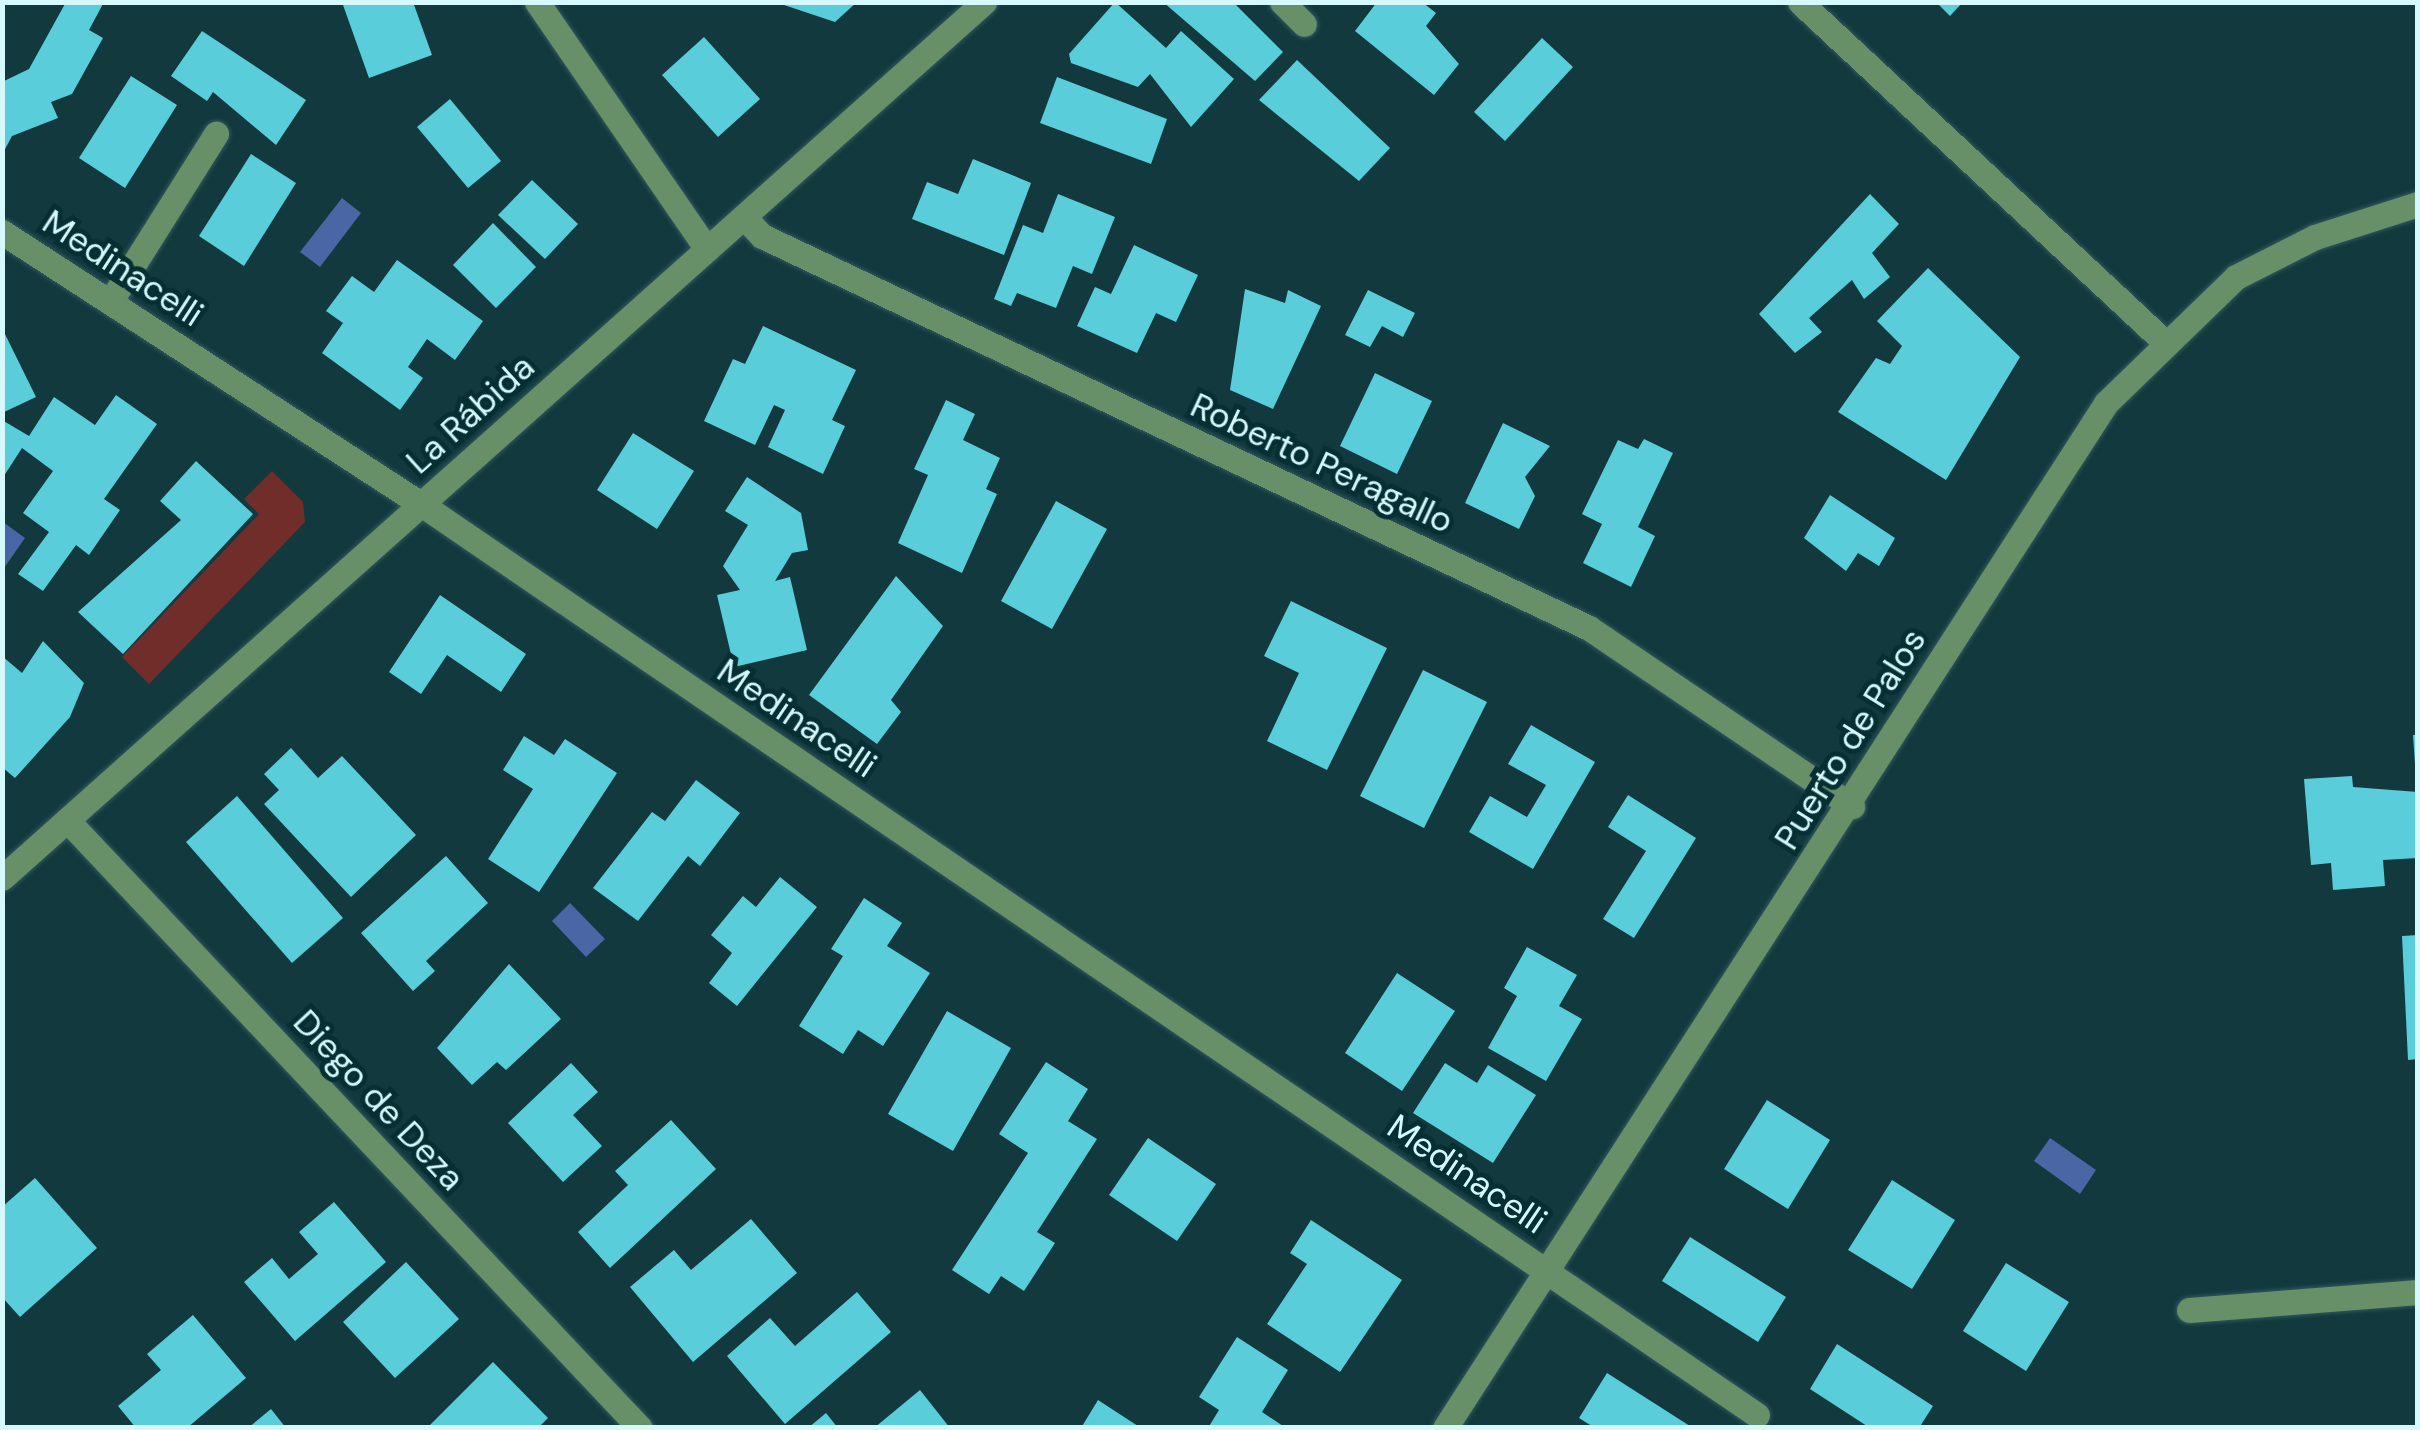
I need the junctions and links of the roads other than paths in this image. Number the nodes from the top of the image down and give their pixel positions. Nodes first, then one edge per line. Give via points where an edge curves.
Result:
1 (536, 2) edge
2 (984, 2) edge
3 (1282, 2) edge
4 (1800, 2) edge
5 (1304, 24) dead end
6 (216, 134) dead end
7 (2418, 204) edge
8 (745, 218) junction
9 (2, 232) edge
10 (707, 249) junction
11 (110, 302) junction
12 (2162, 340) junction
13 (421, 504) junction
14 (1852, 806) junction
15 (67, 820) junction
16 (2, 878) edge
17 (1546, 1271) junction
18 (2418, 1292) edge
19 (2189, 1310) dead end
20 (1757, 1415) dead end
21 (640, 1428) edge
22 (1445, 1428) edge

1 - 10 street
2 - 8 street, La Rábida
3 - 5 street
4 - 12 street
6 - 11 street
7 - 12 street, Puerto de Palos via 2315,237 2236,277
8 - 10 street, La Rábida
8 - 14 street, Roberto Peragallo via 762,236 1589,628
9 - 11 street, Medinacelli
10 - 13 street, La Rábida
11 - 13 street, Medinacelli
12 - 14 street, Puerto de Palos via 2029,518
13 - 15 street, La Rábida
13 - 17 street, Medinacelli
14 - 17 street, Puerto de Palos
15 - 16 street, La Rábida
15 - 21 street, Diego de Deza
17 - 20 street, Medinacelli
17 - 22 street, Puerto de Palos
18 - 19 street

